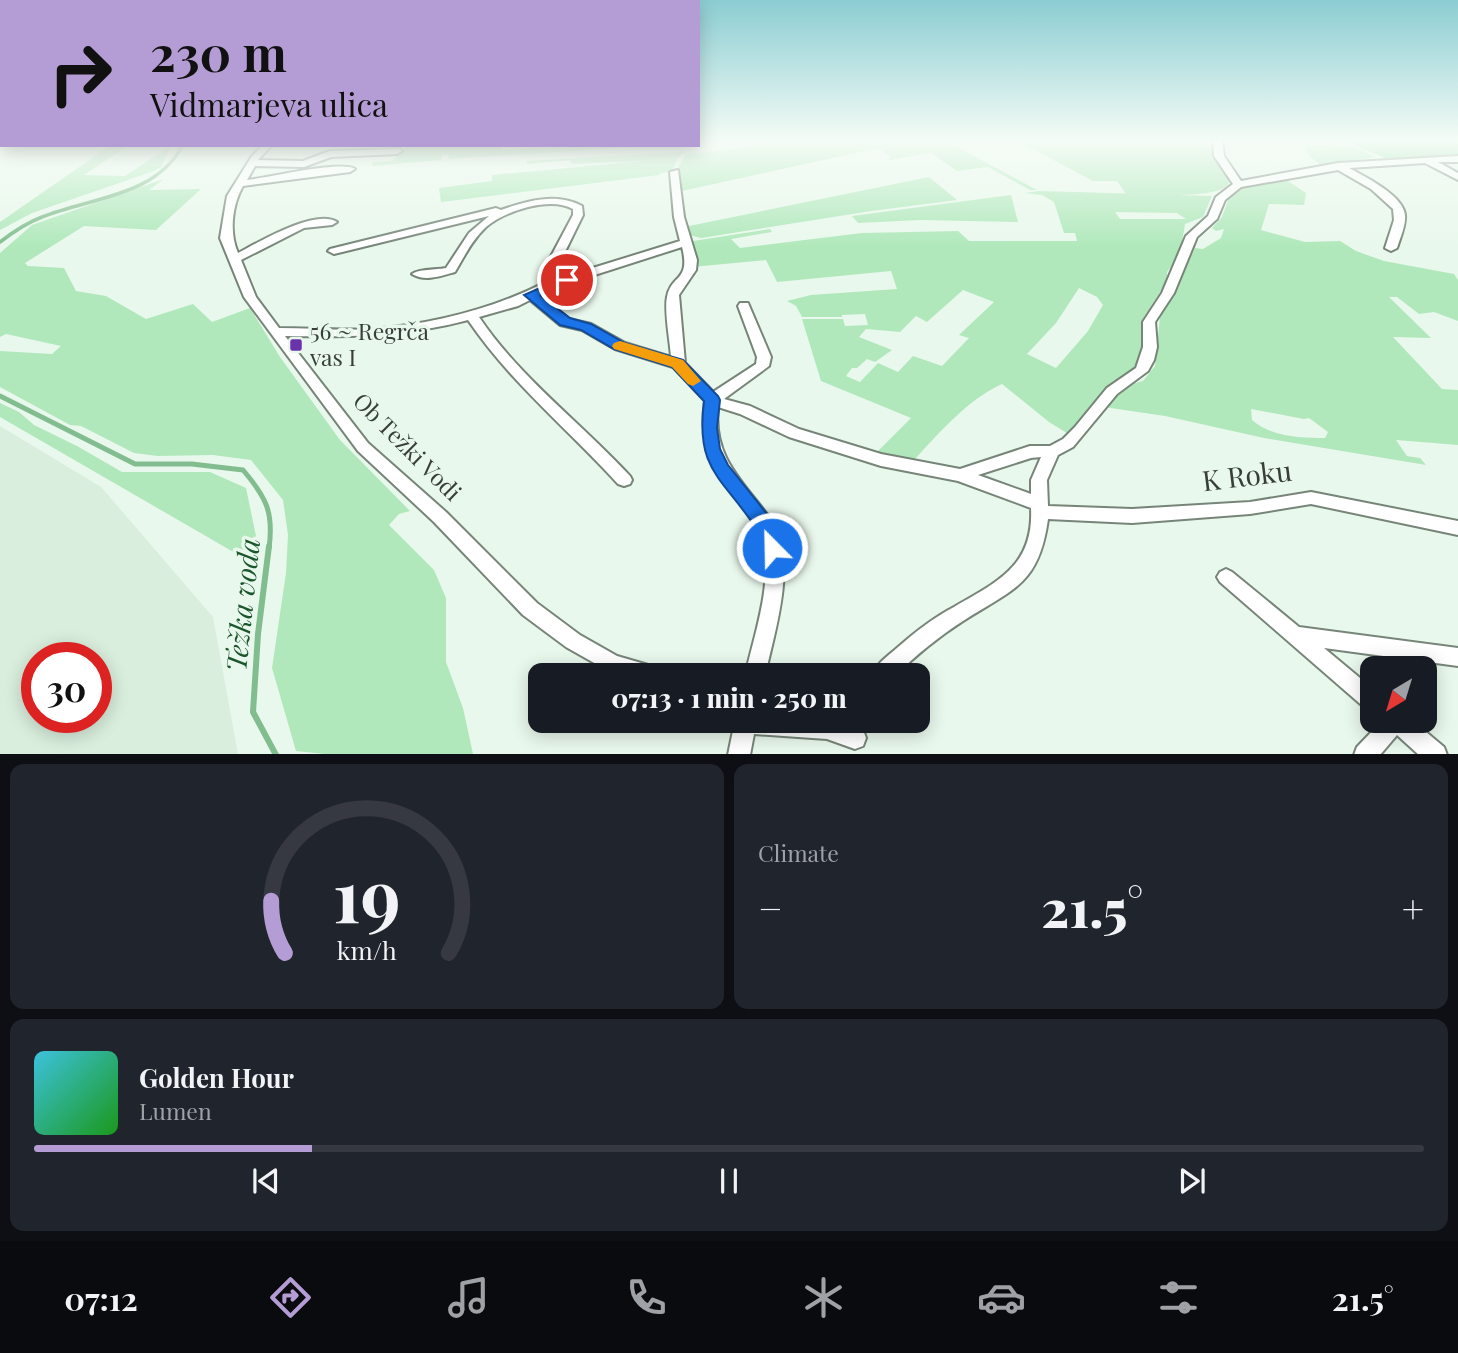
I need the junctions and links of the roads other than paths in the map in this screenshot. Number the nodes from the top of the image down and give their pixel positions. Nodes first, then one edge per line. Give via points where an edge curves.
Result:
1 (244, 176) edge
2 (296, 176) edge
3 (675, 176) edge
4 (1232, 176) edge
5 (1284, 176) edge
6 (1355, 176) edge
7 (239, 184) junction
8 (1238, 185) junction
9 (518, 208) junction
10 (332, 222) dead end
11 (687, 242) junction
12 (1391, 248) dead end
13 (334, 251) dead end
14 (234, 259) junction
15 (418, 274) dead end
16 (550, 285) junction
17 (531, 295) junction
18 (744, 306) dead end
19 (472, 316) junction
20 (275, 332) junction
21 (678, 364) junction
22 (712, 400) junction
23 (1052, 452) junction
24 (960, 475) junction
25 (624, 480) dead end
26 (1040, 508) junction
27 (1458, 528) edge
28 (1226, 578) dead end
29 (1293, 635) junction
30 (1458, 657) edge
31 (610, 663) edge
32 (758, 663) edge
33 (896, 663) edge
34 (1360, 691) edge
35 (744, 733) edge
36 (846, 733) edge
37 (1386, 733) edge
38 (1411, 733) edge
39 (855, 738) dead end
40 (739, 754) edge
41 (1366, 754) edge
42 (1436, 754) edge

1 - 7 street, Ob Težki Vodi
2 - 7 street
3 - 11 street via 679,217
4 - 8 street
5 - 8 street
6 - 12 street via 1396,204 1400,214
7 - 14 street, Ob Težki Vodi via 232,196 226,238
8 - 23 street via 1192,236 1168,293 1149,322 1150,347 1141,370 1112,391 1068,443
9 - 13 street
9 - 15 street via 484,223 451,270
9 - 16 street via 556,200 578,208 576,223 554,262
10 - 14 street via 302,225
11 - 16 street
11 - 21 street via 690,271 673,295 672,307
14 - 20 street, Ob Težki Vodi via 250,297
16 - 17 street
17 - 19 street
17 - 21 street via 565,321 620,346
18 - 22 street via 764,357 762,366
19 - 20 street via 430,327 369,333
19 - 25 street via 483,336 526,385
20 - 31 street, Ob Težki Vodi via 363,447 530,609
21 - 22 street
22 - 24 street, K Roku via 794,433 881,460
22 - 32 street via 711,449 768,529 772,548 771,596
23 - 24 street via 1030,452
23 - 26 street via 1039,480
24 - 26 street, K Roku
26 - 27 street, K Roku via 1132,516 1250,508 1311,498
26 - 33 street via 1036,548 1010,585 940,625
28 - 29 street
29 - 30 street
29 - 34 street
35 - 40 street
36 - 39 street
37 - 41 street
38 - 42 street

